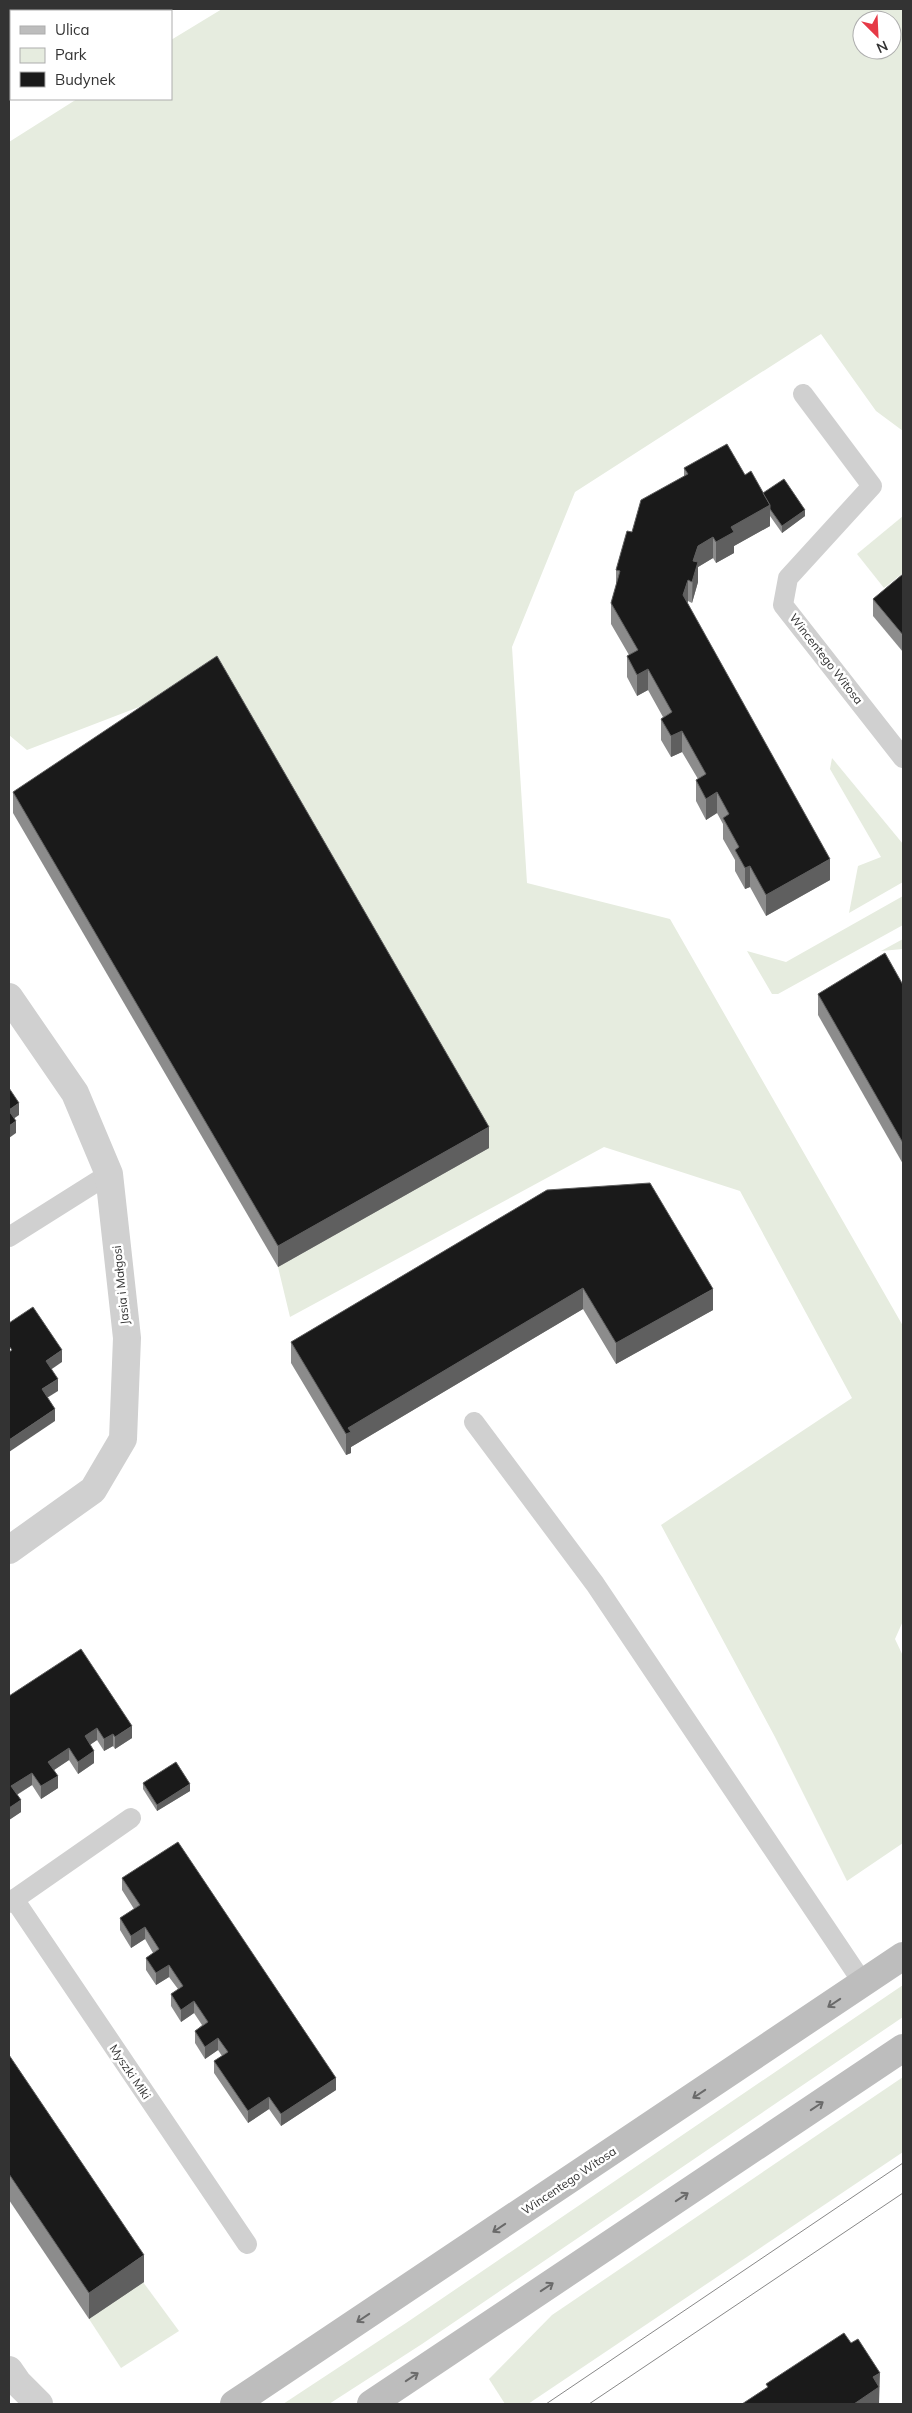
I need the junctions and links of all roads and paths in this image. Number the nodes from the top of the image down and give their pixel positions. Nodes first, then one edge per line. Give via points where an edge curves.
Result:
1 (803, 394) dead end
2 (903, 758) edge
3 (9, 997) edge
4 (109, 1174) junction
5 (9, 1237) edge
6 (474, 1422) dead end
7 (9, 1550) edge
8 (131, 1818) dead end
9 (11, 1901) edge
10 (903, 1956) edge
11 (863, 1983) junction
12 (903, 2048) edge
13 (247, 2244) dead end
14 (17, 2386) edge
15 (39, 2404) edge
16 (234, 2404) edge
17 (372, 2404) edge

1 - 2 lane, Wincentego Witosa via 872,486 788,578 783,605
3 - 4 street, Jasia i Małgosi via 74,1094
4 - 5 lane
4 - 7 street, Jasia i Małgosi via 127,1338 123,1438 93,1490
6 - 11 lane via 595,1584
8 - 9 lane
9 - 13 lane, Myszki Miki
10 - 11 main road, Wincentego Witosa
11 -> 16 main road, Wincentego Witosa
17 -> 12 main road
14 - 15 street

